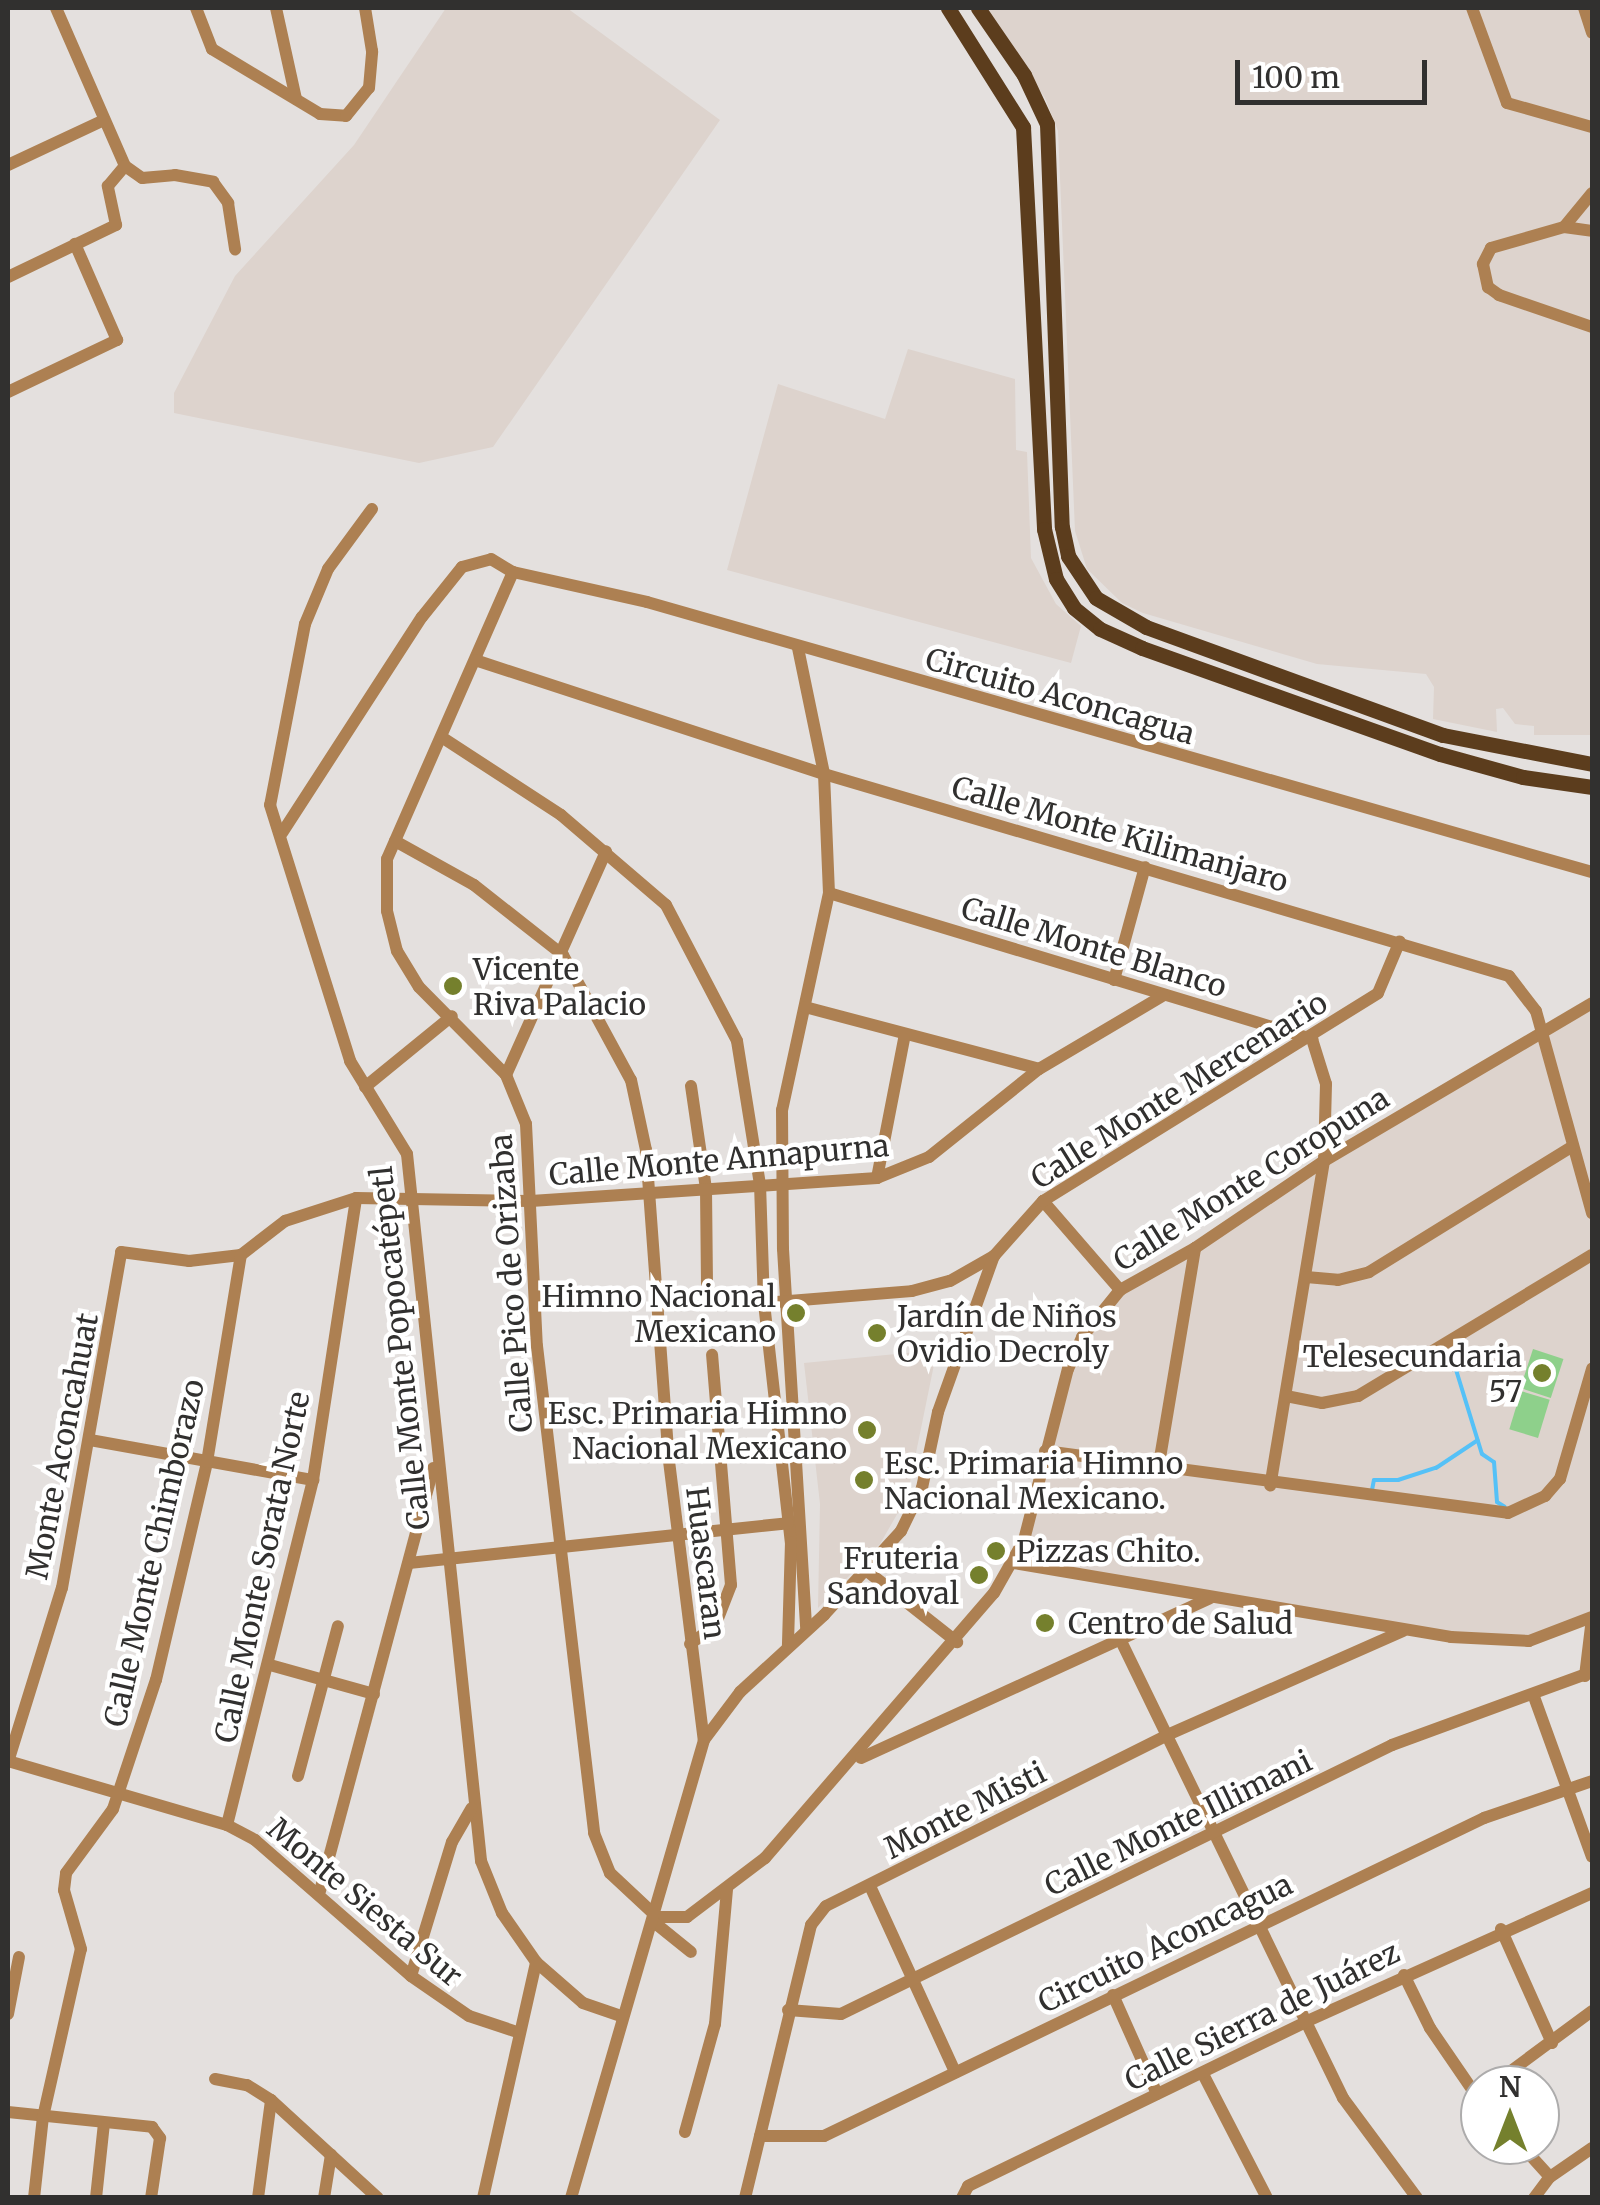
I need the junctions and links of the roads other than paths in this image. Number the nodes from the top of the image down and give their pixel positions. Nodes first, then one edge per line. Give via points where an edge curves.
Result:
1 (56, 8) edge
2 (196, 8) edge
3 (276, 8) edge
4 (365, 8) edge
5 (948, 8) edge
6 (978, 8) edge
7 (1472, 8) edge
8 (1585, 8) edge
9 (1592, 33) edge
10 (296, 99) junction
11 (102, 121) junction
12 (1592, 128) edge
13 (8, 166) edge
14 (125, 166) junction
15 (1592, 194) edge
16 (1564, 227) junction
17 (1592, 231) edge
18 (75, 244) junction
19 (235, 249) dead end
20 (8, 277) edge
21 (1592, 327) edge
22 (8, 392) edge
23 (372, 508) dead end
24 (512, 572) junction
25 (798, 648) junction
26 (475, 660) junction
27 (443, 738) junction
28 (1592, 764) edge
29 (824, 774) junction
30 (1592, 786) edge
31 (282, 833) junction
32 (396, 842) junction
33 (606, 851) junction
34 (1145, 867) junction
35 (1592, 872) edge
36 (829, 893) junction
37 (1400, 942) junction
38 (560, 952) junction
39 (1114, 980) junction
40 (1164, 995) junction
41 (1592, 1003) edge
42 (805, 1007) junction
43 (452, 1016) junction
44 (1542, 1030) junction
45 (904, 1038) junction
46 (1312, 1039) junction
47 (1039, 1069) junction
48 (506, 1075) junction
49 (691, 1086) dead end
50 (365, 1087) junction
51 (1570, 1148) junction
52 (1324, 1160) junction
53 (877, 1178) junction
54 (760, 1184) junction
55 (781, 1185) junction
56 (706, 1188) junction
57 (650, 1194) junction
58 (415, 1195) junction
59 (356, 1198) junction
60 (531, 1201) junction
61 (1043, 1201) junction
62 (1592, 1212) edge
63 (1195, 1248) junction
64 (121, 1252) joint
65 (241, 1254) junction
66 (1592, 1255) edge
67 (994, 1256) junction
68 (1306, 1276) junction
69 (707, 1283) dead end
70 (1120, 1290) junction
71 (788, 1302) junction
72 (764, 1304) junction
73 (712, 1355) dead end
74 (1592, 1369) edge
75 (1286, 1396) junction
76 (90, 1440) junction
77 (1044, 1451) junction
78 (436, 1456) junction
79 (207, 1462) junction
80 (1159, 1464) junction
81 (313, 1480) junction
82 (1270, 1486) junction
83 (788, 1522) junction
84 (730, 1530) junction
85 (676, 1536) junction
86 (560, 1549) junction
87 (446, 1560) junction
88 (408, 1562) junction
89 (1014, 1562) junction
90 (867, 1572) junction
91 (1209, 1599) junction
92 (1592, 1618) edge
93 (338, 1626) dead end
94 (806, 1630) junction
95 (1403, 1631) junction
96 (1121, 1641) junction
97 (957, 1642) junction
98 (690, 1644) junction
99 (788, 1646) junction
100 (270, 1666) junction
101 (1589, 1674) edge
102 (322, 1680) junction
103 (374, 1694) junction
104 (1534, 1694) junction
105 (1165, 1736) junction
106 (704, 1740) junction
107 (854, 1761) junction
108 (8, 1762) edge
109 (298, 1776) dead end
110 (1592, 1781) edge
111 (1566, 1790) junction
112 (119, 1794) junction
113 (472, 1808) junction
114 (227, 1825) junction
115 (1212, 1835) junction
116 (1592, 1857) edge
117 (870, 1886) junction
118 (728, 1890) junction
119 (320, 1891) junction
120 (1592, 1894) edge
121 (656, 1920) junction
122 (1257, 1926) junction
123 (1501, 1929) junction
124 (691, 1952) dead end
125 (19, 1957) dead end
126 (536, 1962) junction
127 (1404, 1975) junction
128 (410, 1976) junction
129 (912, 1980) junction
130 (1113, 1996) junction
131 (788, 2010) junction
132 (1592, 2011) edge
133 (8, 2014) edge
134 (621, 2016) junction
135 (1303, 2022) junction
136 (517, 2032) junction
137 (1552, 2043) junction
138 (1521, 2065) edge
139 (1460, 2070) edge
140 (955, 2072) junction
141 (1204, 2074) junction
142 (216, 2079) dead end
143 (1156, 2094) junction
144 (271, 2100) junction
145 (8, 2112) edge
146 (43, 2116) junction
147 (104, 2123) junction
148 (684, 2132) dead end
149 (760, 2136) junction
150 (1592, 2148) edge
151 (331, 2155) junction
152 (1540, 2165) edge
153 (1550, 2176) junction
154 (375, 2196) edge
155 (34, 2198) edge
156 (96, 2198) edge
157 (152, 2198) edge
158 (258, 2198) edge
159 (324, 2198) edge
160 (482, 2198) edge
161 (571, 2198) edge
162 (745, 2198) edge
163 (962, 2198) edge
164 (1267, 2198) edge
165 (1417, 2198) edge
166 (1534, 2198) edge

1 - 11 street
2 - 10 street via 212,49
3 - 10 street
4 - 10 street via 372,51 362,103 346,116 320,114
5 - 30 main road via 1023,127 1044,529 1056,579 1074,608 1142,648 1440,754 1523,777
6 - 28 main road via 1024,74 1047,124 1062,527 1068,556 1096,598 1146,627 1443,735
7 - 12 street via 1508,103
8 - 9 street
11 - 13 street
11 - 14 street
14 - 18 street via 108,186 116,225
14 - 19 street via 142,178 175,174 213,182 228,203
15 - 16 street
16 - 17 street
16 - 21 street via 1492,248 1484,276 1498,294
18 - 20 street
18 - 22 street via 118,340
23 - 31 street, Calle Monte Popocatépetl via 328,569 304,624 272,770 270,804
24 - 25 street, Circuito Aconcagua via 596,588
24 - 26 street, Calle Pico de Orizaba
24 - 31 street via 491,558 462,567 422,617
25 - 29 street
25 - 35 street, Circuito Aconcagua
26 - 27 street, Calle Pico de Orizaba
26 - 29 street, Calle Monte Kilimanjaro
27 - 32 street, Calle Pico de Orizaba
27 - 33 street
29 - 34 street, Calle Monte Kilimanjaro
29 - 36 street
31 - 50 street, Calle Monte Popocatépetl via 302,918 350,1062
32 - 38 street, Huascaran via 474,886
32 - 43 street, Calle Pico de Orizaba via 384,887 397,951 419,987
33 - 38 street
33 - 54 street via 666,905 714,990 747,1080
34 - 37 street, Calle Monte Kilimanjaro
34 - 39 street
36 - 39 street, Calle Monte Blanco
36 - 42 street
37 - 44 street, Calle Monte Kilimanjaro via 1510,976 1530,997
37 - 46 street, Calle Monte Mercenario via 1378,993
38 - 48 street
38 - 57 street, Huascaran via 631,1080
39 - 40 street, Calle Monte Blanco
40 - 46 street, Calle Monte Blanco
40 - 47 street, Calle Monte Annapurna
41 - 44 street, Calle Monte Coropuna
42 - 45 street
42 - 55 street via 782,1110
43 - 48 street, Calle Pico de Orizaba
43 - 50 street
44 - 51 street, Calle Monte Kilimanjaro
44 - 52 street, Calle Monte Coropuna
45 - 47 street
45 - 53 street
46 - 52 street via 1326,1084
46 - 61 street, Calle Monte Mercenario
47 - 53 street, Calle Monte Annapurna via 929,1157
48 - 60 street, Calle Pico de Orizaba via 526,1124
49 - 56 street
50 - 58 street, Calle Monte Popocatépetl via 397,1130
51 - 62 street, Calle Monte Kilimanjaro
51 - 68 street via 1368,1272 1338,1280
52 - 63 street, Calle Monte Coropuna
52 - 68 street
53 - 55 street, Calle Monte Annapurna
54 - 55 street, Calle Monte Annapurna
54 - 56 street, Calle Monte Annapurna
54 - 72 street
55 - 71 street
56 - 57 street, Calle Monte Annapurna
56 - 69 street
57 - 60 street, Calle Monte Annapurna
57 - 85 street, Huascaran
58 - 59 street, Calle Monte Annapurna
58 - 60 street, Calle Monte Annapurna
58 - 78 street, Calle Monte Popocatépetl
59 - 65 street, Calle Monte Annapurna via 285,1222
59 - 81 street, Calle Monte Sorata Norte
60 - 86 street, Calle Pico de Orizaba via 537,1346
61 - 67 street, Calle Monte Mercenario
61 - 70 street
63 - 70 street, Calle Monte Coropuna
63 - 80 street
64 - 65 street, Calle Monte Annapurna via 189,1261
64 - 76 street, Monte Aconcahuat
65 - 79 street, Calle Monte Chimborazo
66 - 75 street via 1358,1396 1322,1402
67 - 71 street via 950,1282 912,1291
67 - 90 street, Calle Monte Mercenario via 938,1412 922,1488 901,1531
68 - 75 street
70 - 77 street, Calle Monte Coropuna via 1082,1338
71 - 72 street
71 - 94 street
72 - 83 street
73 - 84 street
74 - 82 street via 1560,1480 1530,1506 1486,1515
75 - 82 street
76 - 79 street
76 - 108 street, Monte Aconcahuat via 62,1588
77 - 80 street
77 - 89 street, Calle Monte Coropuna
78 - 87 street, Calle Monte Popocatépetl
78 - 88 street
79 - 81 street
79 - 112 street, Calle Monte Chimborazo via 156,1680
80 - 82 street
81 - 100 street, Calle Monte Sorata Norte
83 - 84 street
83 - 99 street
84 - 85 street
84 - 98 street via 728,1598 714,1626
85 - 86 street
85 - 98 street, Huascaran
86 - 87 street
86 - 121 street, Calle Pico de Orizaba via 594,1833 610,1873
87 - 88 street
87 - 113 street, Calle Monte Popocatépetl
88 - 103 street
89 - 91 street
89 - 97 street, Calle Monte Coropuna
90 - 94 street, Calle Monte Mercenario
90 - 97 street
91 - 95 street
91 - 96 street
92 - 95 street via 1529,1641
92 - 101 street
93 - 102 street
94 - 99 street, Calle Monte Mercenario
95 - 105 street, Monte Misti
96 - 105 street
96 - 107 street
97 - 107 street, Calle Monte Coropuna
98 - 106 street, Huascaran
99 - 106 street, Calle Monte Mercenario via 740,1692
100 - 102 street
100 - 114 street, Calle Monte Sorata Norte
101 - 104 street, Calle Monte Illimani
102 - 103 street
102 - 109 street
103 - 119 street
104 - 111 street
104 - 115 street, Calle Monte Illimani via 1408,1738
105 - 115 street
105 - 117 street, Monte Misti
106 - 121 street, Calle Monte Mercenario
107 - 118 street, Calle Monte Coropuna
108 - 112 street, Monte Siesta Sur
110 - 111 street, Circuito Aconcagua
111 - 116 street
111 - 122 street, Circuito Aconcagua via 1484,1818
112 - 114 street, Monte Siesta Sur
112 - 146 street, Calle Monte Chimborazo via 66,1873 64,1890 80,1926 81,1949
113 - 126 street, Calle Monte Popocatépetl via 490,1888
113 - 128 street via 452,1842
114 - 119 street, Monte Siesta Sur via 273,1850
115 - 122 street
115 - 129 street, Calle Monte Illimani
117 - 129 street
117 - 131 street, Monte Misti via 816,1915
118 - 121 street, Calle Monte Coropuna via 687,1917
118 - 148 street via 715,2024
119 - 128 street, Monte Siesta Sur
120 - 123 street, Calle Sierra de Juárez
121 - 124 street
121 - 134 street, Calle Monte Mercenario
122 - 130 street, Circuito Aconcagua
122 - 135 street
123 - 127 street, Calle Sierra de Juárez
123 - 137 street
125 - 133 street
126 - 134 street, Calle Monte Popocatépetl via 583,2003
126 - 136 street
127 - 135 street, Calle Sierra de Juárez
127 - 139 street
128 - 136 street, Monte Siesta Sur via 469,2016
129 - 131 street, Calle Monte Illimani via 829,2017
129 - 140 street
130 - 140 street, Circuito Aconcagua
130 - 143 street
131 - 149 street, Monte Misti
132 - 137 street
134 - 161 street, Calle Monte Mercenario
135 - 141 street, Calle Sierra de Juárez
135 - 165 street via 1365,2135
136 - 160 street
137 - 138 street
140 - 149 street, Circuito Aconcagua via 824,2136
141 - 143 street, Calle Sierra de Juárez
141 - 164 street
142 - 144 street via 247,2085
143 - 163 street, Calle Sierra de Juárez via 968,2186
144 - 151 street
144 - 158 street
145 - 146 street
146 - 147 street
146 - 155 street, Calle Monte Chimborazo
147 - 156 street
147 - 157 street via 155,2129 160,2138
149 - 162 street, Monte Misti
150 - 153 street
151 - 154 street
151 - 159 street
152 - 153 street
153 - 166 street

